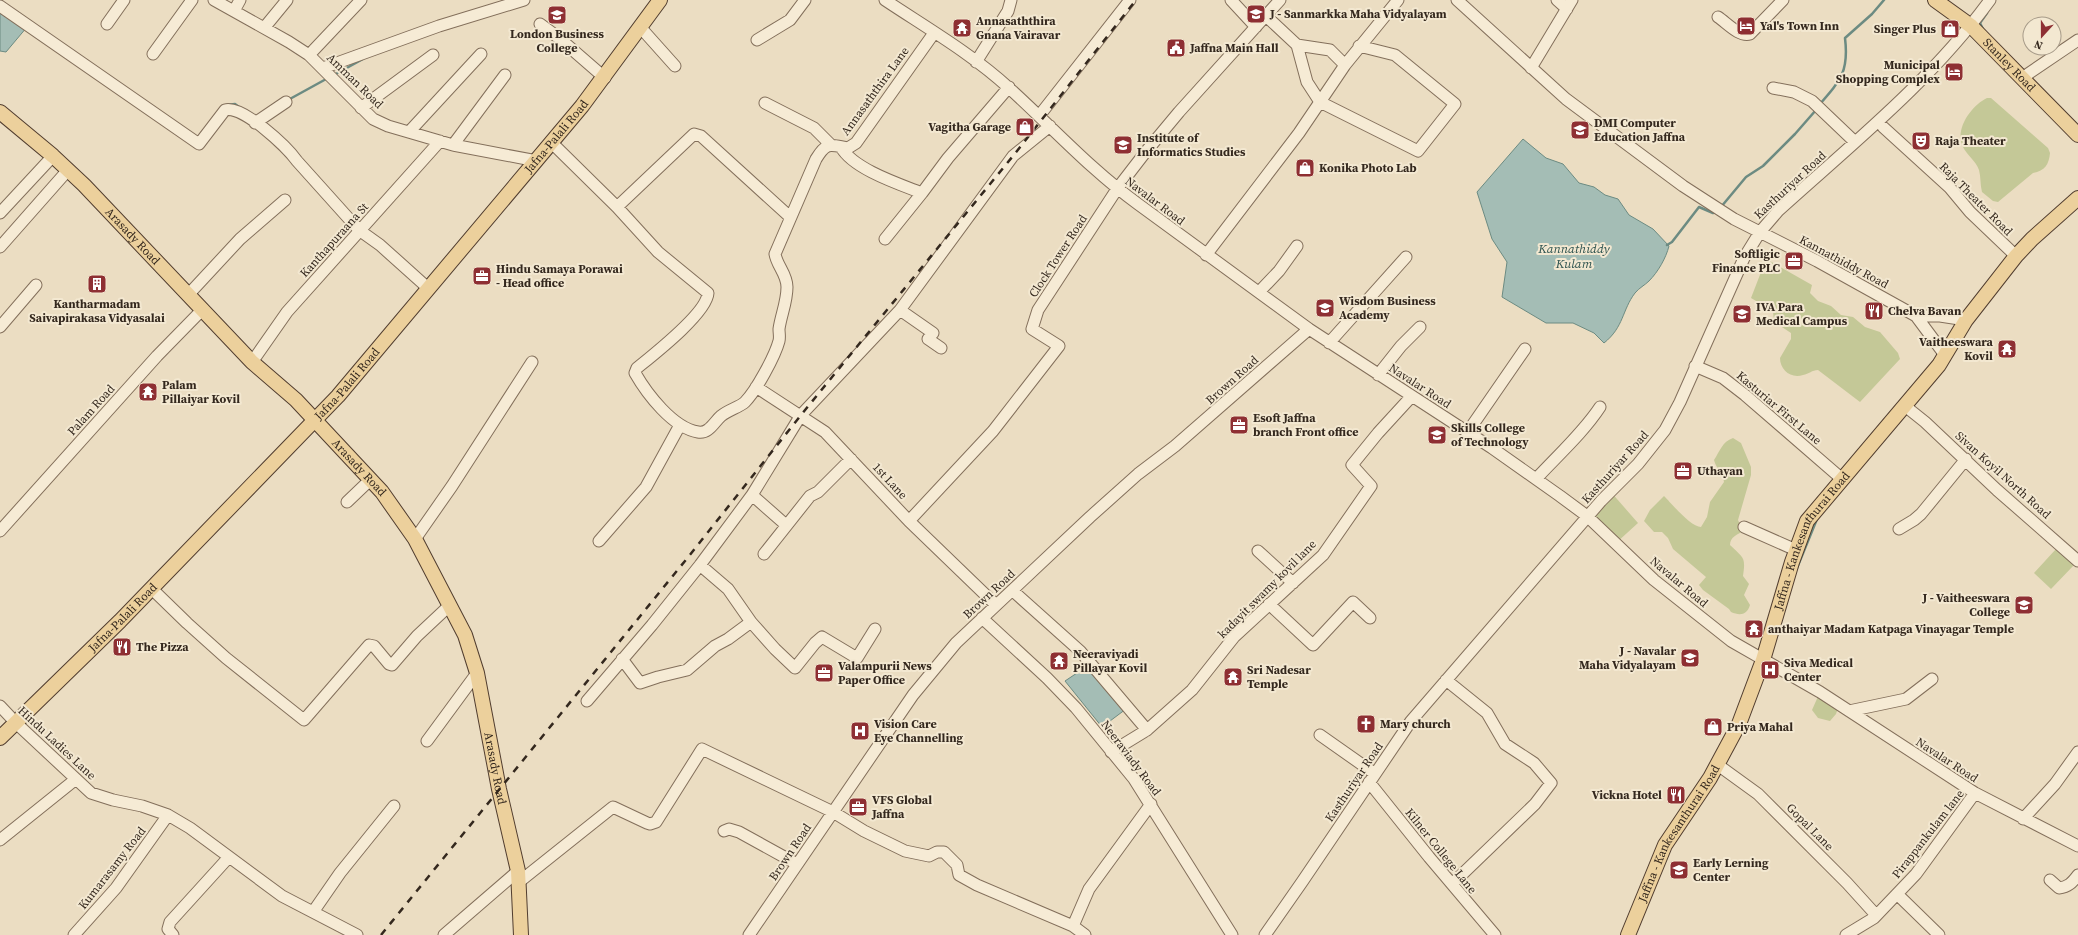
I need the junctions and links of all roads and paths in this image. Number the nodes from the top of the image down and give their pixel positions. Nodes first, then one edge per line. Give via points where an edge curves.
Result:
1 (124, 0) edge
2 (192, 0) edge
3 (214, 0) edge
4 (240, 0) edge
5 (287, 0) edge
6 (361, 0) edge
7 (524, 0) edge
8 (660, 0) edge
9 (805, 0) edge
10 (885, 0) edge
11 (1011, 0) edge
12 (1130, 0) edge
13 (1231, 0) edge
14 (1280, 0) edge
15 (1398, 0) edge
16 (1457, 0) edge
17 (1557, 0) edge
18 (1784, 0) edge
19 (1935, 0) edge
20 (1990, 0) edge
21 (1569, 4) edge
22 (0, 6) edge
23 (234, 11) junction
24 (1266, 16) junction
25 (1718, 17) dead end
26 (107, 24) dead end
27 (540, 24) dead end
28 (1971, 26) junction
29 (1256, 27) junction
30 (264, 28) junction
31 (641, 28) junction
32 (934, 33) junction
33 (757, 40) dead end
34 (2078, 40) edge
35 (1297, 45) junction
36 (1359, 46) junction
37 (153, 54) dead end
38 (481, 54) dead end
39 (309, 55) junction
40 (433, 55) dead end
41 (976, 62) junction
42 (1344, 65) junction
43 (676, 66) dead end
44 (323, 68) junction
45 (1531, 68) junction
46 (505, 75) dead end
47 (605, 78) junction
48 (2022, 78) junction
49 (1009, 87) junction
50 (1773, 88) dead end
51 (286, 102) dead end
52 (1320, 102) junction
53 (765, 103) dead end
54 (361, 108) junction
55 (0, 112) edge
56 (1039, 116) junction
57 (254, 123) junction
58 (1050, 126) junction
59 (1883, 127) dead end
60 (408, 132) junction
61 (2078, 135) edge
62 (440, 141) junction
63 (1856, 142) junction
64 (552, 143) junction
65 (453, 145) junction
66 (836, 146) junction
67 (53, 156) junction
68 (537, 161) junction
69 (68, 170) junction
70 (1117, 189) junction
71 (922, 193) junction
72 (2078, 198) edge
73 (285, 200) dead end
74 (617, 207) junction
75 (0, 213) edge
76 (790, 218) junction
77 (359, 230) junction
78 (1760, 232) junction
79 (885, 239) dead end
80 (0, 246) edge
81 (1297, 246) dead end
82 (1206, 255) junction
83 (2016, 256) junction
84 (1406, 257) dead end
85 (36, 285) dead end
86 (429, 289) junction
87 (1259, 292) junction
88 (188, 295) junction
89 (203, 309) junction
90 (900, 310) junction
91 (1916, 316) junction
92 (1966, 320) junction
93 (0, 327) edge
94 (1420, 327) dead end
95 (1309, 329) junction
96 (1329, 343) junction
97 (941, 348) dead end
98 (1525, 348) dead end
99 (1946, 355) junction
100 (252, 362) junction
101 (532, 362) dead end
102 (1695, 366) junction
103 (1378, 375) junction
104 (756, 386) junction
105 (1408, 400) junction
106 (1600, 407) dead end
107 (1907, 408) junction
108 (801, 415) junction
109 (316, 421) junction
110 (680, 425) junction
111 (1467, 432) junction
112 (851, 458) junction
113 (1966, 459) junction
114 (1842, 479) junction
115 (370, 480) junction
116 (1536, 480) junction
117 (752, 496) junction
118 (346, 502) dead end
119 (1587, 516) junction
120 (909, 521) junction
121 (786, 525) junction
122 (1744, 527) dead end
123 (1899, 529) dead end
124 (0, 530) edge
125 (415, 539) junction
126 (599, 542) dead end
127 (1796, 550) junction
128 (1258, 551) dead end
129 (764, 554) dead end
130 (2078, 561) edge
131 (700, 565) junction
132 (1292, 583) junction
133 (151, 588) junction
134 (1013, 591) junction
135 (1269, 604) junction
136 (996, 605) junction
137 (449, 606) junction
138 (982, 618) junction
139 (1370, 618) dead end
140 (751, 622) junction
141 (875, 629) dead end
142 (622, 659) junction
143 (1763, 660) junction
144 (477, 673) junction
145 (1932, 679) dead end
146 (1446, 680) junction
147 (587, 701) dead end
148 (0, 706) edge
149 (1849, 711) junction
150 (16, 723) junction
151 (1147, 730) junction
152 (1320, 735) dead end
153 (0, 738) edge
154 (427, 741) dead end
155 (1111, 752) junction
156 (2078, 752) edge
157 (1718, 765) junction
158 (1372, 777) junction
159 (76, 779) junction
160 (1975, 793) junction
161 (1151, 804) junction
162 (394, 806) dead end
163 (833, 812) junction
164 (168, 815) junction
165 (2023, 819) junction
166 (724, 832) dead end
167 (0, 840) edge
168 (2078, 846) edge
169 (229, 857) junction
170 (797, 864) junction
171 (2078, 875) edge
172 (518, 876) junction
173 (2050, 880) dead end
174 (1452, 884) junction
175 (1897, 894) junction
176 (313, 912) junction
177 (1876, 915) junction
178 (1072, 926) junction
179 (753, 934) edge
180 (74, 935) edge
181 (173, 935) edge
182 (357, 935) edge
183 (444, 935) edge
184 (521, 935) edge
185 (1085, 935) edge
186 (1232, 935) edge
187 (1265, 935) edge
188 (1495, 935) edge
189 (1628, 935) edge
190 (1846, 935) edge
191 (1939, 935) edge

1 - 26 street
2 - 37 street
3 - 23 street, Amman Road
4 - 23 street
5 - 30 street
6 - 39 street
7 - 44 street via 438,26
8 - 31 main road, Jafna-Palali Road
9 - 33 street via 790,20
10 - 32 street, Navalar Road
11 - 41 street via 1008,12
12 - 56 street
13 - 29 street
14 - 24 street, Clock Tower Road
15 - 36 street
16 - 45 street, Kannathiddy Road
17 - 21 street
18 - 25 street via 1750,34 1741,34
19 - 28 main road, Stanley Road
20 - 28 street, Kasthuriyar Road
21 - 45 street
22 - 57 street via 199,144 225,110 238,112
23 - 30 street, Amman Road
24 - 29 street, Clock Tower Road
24 - 35 street
27 - 47 street
28 - 48 main road, Stanley Road
28 - 63 street, Kasthuriyar Road via 1911,90
29 - 70 street, Clock Tower Road via 1179,112
30 - 39 street, Amman Road
31 - 43 street
31 - 47 main road, Jafna-Palali Road
32 - 41 street, Navalar Road
32 - 66 street, Annasaththira Lane via 856,143 848,148
34 - 48 street
35 - 42 street via 1330,50
35 - 52 street via 1307,82
36 - 42 street
36 - 52 street via 1395,55 1455,104 1418,151
38 - 60 street
39 - 44 street, Amman Road
40 - 54 street
41 - 49 street, Navalar Road
42 - 52 street
44 - 54 street, Amman Road
45 - 78 street, Kannathiddy Road via 1602,127 1674,180 1717,209
46 - 65 street
47 - 64 main road, Jafna-Palali Road
48 - 61 main road, Stanley Road
49 - 56 street, Navalar Road
49 - 71 street via 948,158
50 - 63 street via 1794,92 1812,101
51 - 57 street
52 - 82 street
53 - 66 street via 814,128
54 - 60 street, Amman Road via 373,119
55 - 67 main road, Arasady Road
56 - 58 street, Navalar Road
57 - 77 street via 289,150
58 - 70 street, Navalar Road
58 - 90 street via 1013,156
59 - 83 street, Raja Theater Road via 1950,188 1970,212
60 - 62 street, Amman Road
62 - 65 street, Amman Road
62 - 77 street, Kanthapuraana St
63 - 78 street, Kasthuriyar Road via 1778,211
64 - 68 main road, Jafna-Palali Road
64 - 74 street
65 - 68 street, Amman Road
66 - 71 street via 864,167
66 - 76 street, Annasaththira Lane via 822,150 816,159
67 - 69 main road, Arasady Road
67 - 75 street
68 - 86 main road, Jafna-Palali Road
69 - 80 street
69 - 88 main road, Arasady Road
70 - 82 street, Navalar Road
70 - 120 street, Clock Tower Road via 1034,319 1032,329 1059,346 993,431
71 - 79 street
72 - 83 main road, Jaffna - Kankesanthurai Road
73 - 88 street via 240,239
74 - 76 street via 694,134 707,140
74 - 110 street, Annasaththira Lane via 658,252 708,293 706,302 689,322 635,374 665,412
76 - 104 street, Annasaththira Lane via 775,254 785,274 787,288 779,340
77 - 86 street via 380,244
77 - 100 street, Kanthapuraana St via 287,312
78 - 91 street, Kannathiddy Road
78 - 102 street, Kasthuriyar Road via 1744,258
81 - 87 street
82 - 87 street, Navalar Road
83 - 92 main road, Jaffna - Kankesanthurai Road
84 - 96 street
85 - 93 street
86 - 109 main road, Jafna-Palali Road
87 - 95 street, Navalar Road
88 - 89 main road, Arasady Road
89 - 100 main road, Arasady Road
89 - 124 street, Palam Road
90 - 97 street via 933,333 928,340
90 - 108 street
91 - 92 street
91 - 99 street
92 - 99 main road, Jaffna - Kankesanthurai Road
94 - 103 street
95 - 96 street, Navalar Road
95 - 134 street, Brown Road via 1175,446 1138,474 1049,554
96 - 103 street, Navalar Road
98 - 111 street
99 - 107 main road, Jaffna - Kankesanthurai Road
100 - 109 main road, Arasady Road
101 - 125 street
102 - 114 street, Kasturiar First Lane via 1723,378 1746,395
102 - 119 street, Kasthuriyar Road via 1665,430 1638,464
103 - 105 street, Navalar Road
104 - 108 street, 1st Lane
104 - 110 street, Annasaththira Lane via 745,402 732,407 706,431 699,433
105 - 111 street, Navalar Road
105 - 132 street, kadayit swamy kovil lane via 1352,465 1371,486 1323,555
106 - 116 street via 1590,422
107 - 113 street, Sivan Koyil North Road
107 - 114 main road, Jaffna - Kankesanthurai Road
108 - 112 street, 1st Lane via 825,432
108 - 117 street
109 - 115 main road, Arasady Road
109 - 133 main road, Jafna-Palali Road
110 - 126 street via 646,487
111 - 116 street, Navalar Road
112 - 120 street, 1st Lane
112 - 121 street via 818,492 810,496
113 - 123 street via 1921,514
113 - 130 street, Sivan Koyil North Road via 1997,490
114 - 127 main road, Jaffna - Kankesanthurai Road via 1807,521
115 - 118 street
115 - 125 main road, Arasady Road via 393,506
116 - 119 street, Navalar Road
117 - 121 street
117 - 131 street
119 - 143 street, Navalar Road via 1654,580 1715,630
119 - 146 street, Kasthuriyar Road
120 - 136 street, 1st Lane
121 - 129 street
122 - 127 street
125 - 137 main road, Arasady Road
127 - 143 main road, Jaffna - Kankesanthurai Road
128 - 132 street
131 - 140 street via 728,589
131 - 142 street
132 - 135 street, kadayit swamy kovil lane
133 - 137 street via 226,658 304,720 369,645 374,646 388,664 392,664
133 - 150 main road, Jafna-Palali Road via 120,622
134 - 136 street, Brown Road
134 - 151 street via 1080,651
135 - 139 street via 1313,645 1353,602
135 - 151 street, kadayit swamy kovil lane via 1234,637 1192,690
136 - 138 street, Brown Road
137 - 144 main road, Arasady Road via 465,635
138 - 155 street, Neeraviady Road via 1066,698
138 - 163 street, Brown Road via 956,643 913,694
140 - 141 street via 774,649 795,668 822,637 857,658
140 - 142 street via 715,646 687,670 640,684
142 - 147 street
143 - 149 street, Navalar Road
143 - 157 main road, Jaffna - Kankesanthurai Road via 1739,724
144 - 154 street
144 - 172 main road, Arasady Road
145 - 149 street via 1906,699
146 - 158 street, Kasthuriyar Road via 1411,721
146 - 174 street via 1487,713 1505,744 1534,763 1551,783 1535,804
148 - 150 street, Hindu Ladies Lane
149 - 160 street, Navalar Road
150 - 153 main road, Jafna-Palali Road
150 - 159 street, Hindu Ladies Lane
151 - 155 street, kadayit swamy kovil lane
152 - 158 street, Kilner College Lane
155 - 161 street, Neeraviady Road
156 - 165 street via 2055,784
157 - 177 street, Gopal Lane via 1763,799
157 - 189 main road, Jaffna - Kankesanthurai Road via 1665,844
158 - 174 street, Kilner College Lane
158 - 187 street, Kasthuriyar Road
159 - 164 street, Hindu Ladies Lane via 91,792
159 - 167 street
160 - 165 street, Navalar Road
160 - 175 street, Pirappankulam lane via 1916,874
161 - 178 street via 1089,889
161 - 186 street, Neeraviady Road
162 - 176 street via 340,873
163 - 170 street, Brown Road
163 - 172 street via 702,749 656,822 646,823 613,807
163 - 178 street via 905,851 930,856 944,852 957,865 959,875 976,885
164 - 169 street, Hindu Ladies Lane
164 - 180 street, Kumarasamy Road via 116,888
165 - 168 street, Navalar Road
166 - 170 street via 729,829 739,832
169 - 176 street, Hindu Ladies Lane via 282,896
169 - 181 street via 170,922 168,929
170 - 179 street, Brown Road
171 - 173 street via 2069,886 2059,888
172 - 183 street
172 - 184 main road, Arasady Road
174 - 188 street, Kilner College Lane
175 - 177 street, Pirappankulam lane
175 - 191 street
176 - 182 street, Hindu Ladies Lane
177 - 190 street, Pirappankulam lane
178 - 185 street

